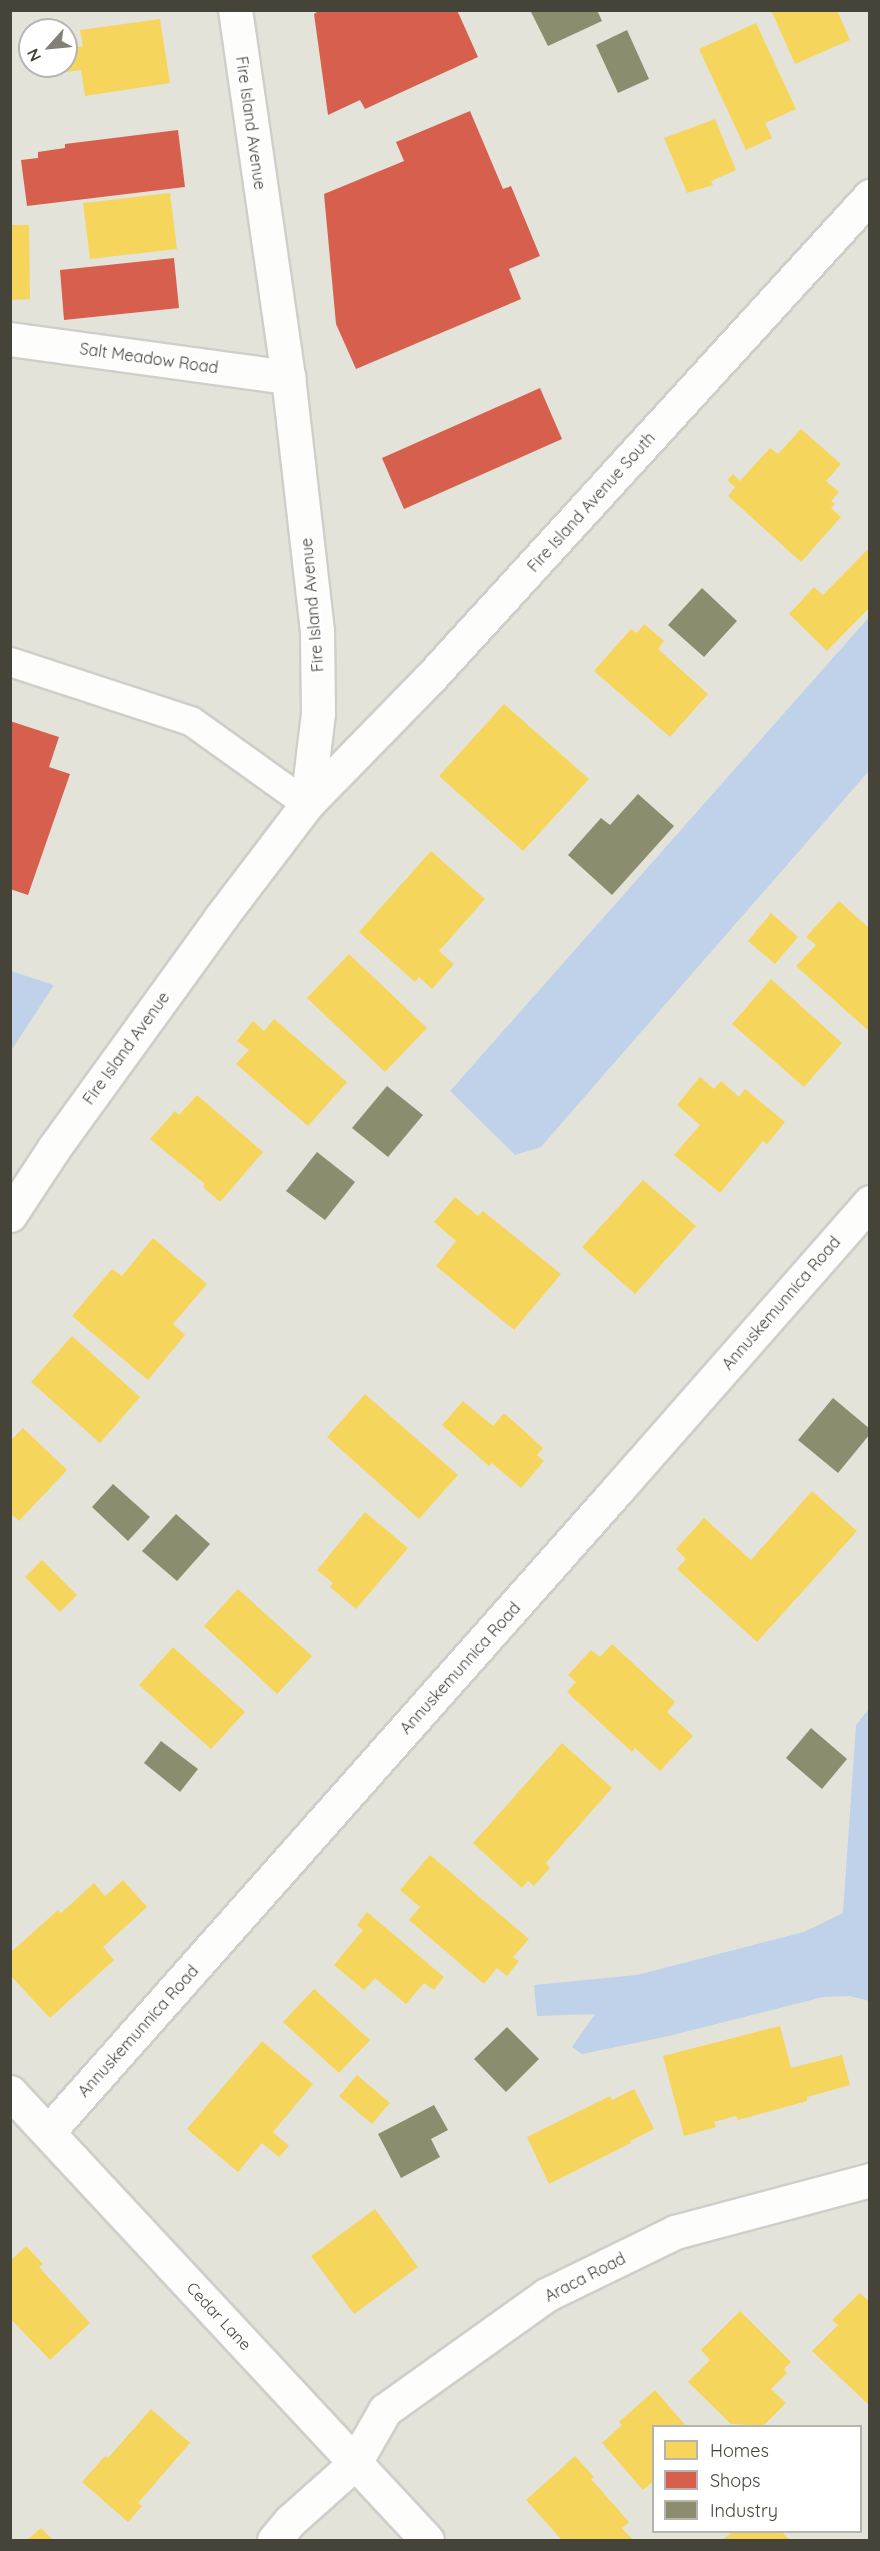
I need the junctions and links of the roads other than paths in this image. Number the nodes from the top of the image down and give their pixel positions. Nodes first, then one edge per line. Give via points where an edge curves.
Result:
1 (235, 10) edge
2 (870, 196) edge
3 (10, 339) edge
4 (288, 377) junction
5 (10, 662) edge
6 (307, 804) junction
7 (870, 1202) edge
8 (10, 1215) edge
9 (10, 2092) edge
10 (49, 2132) junction
11 (870, 2180) edge
12 (354, 2464) junction
13 (274, 2541) edge
14 (427, 2541) edge

1 - 4 street, Fire Island Avenue
2 - 6 street, Fire Island Avenue South via 430,678
3 - 4 street, Salt Meadow Road
4 - 6 street, Fire Island Avenue via 317,631 318,713
5 - 6 lane via 191,721
6 - 8 street, Fire Island Avenue via 137,1032
7 - 10 street, Annuskemunnica Road
9 - 10 street, Cedar Lane
10 - 12 street, Cedar Lane
11 - 12 street, Araca Road via 675,2232 546,2295 385,2410
12 - 13 street, Araca Road via 290,2521
12 - 14 street, Cedar Lane

